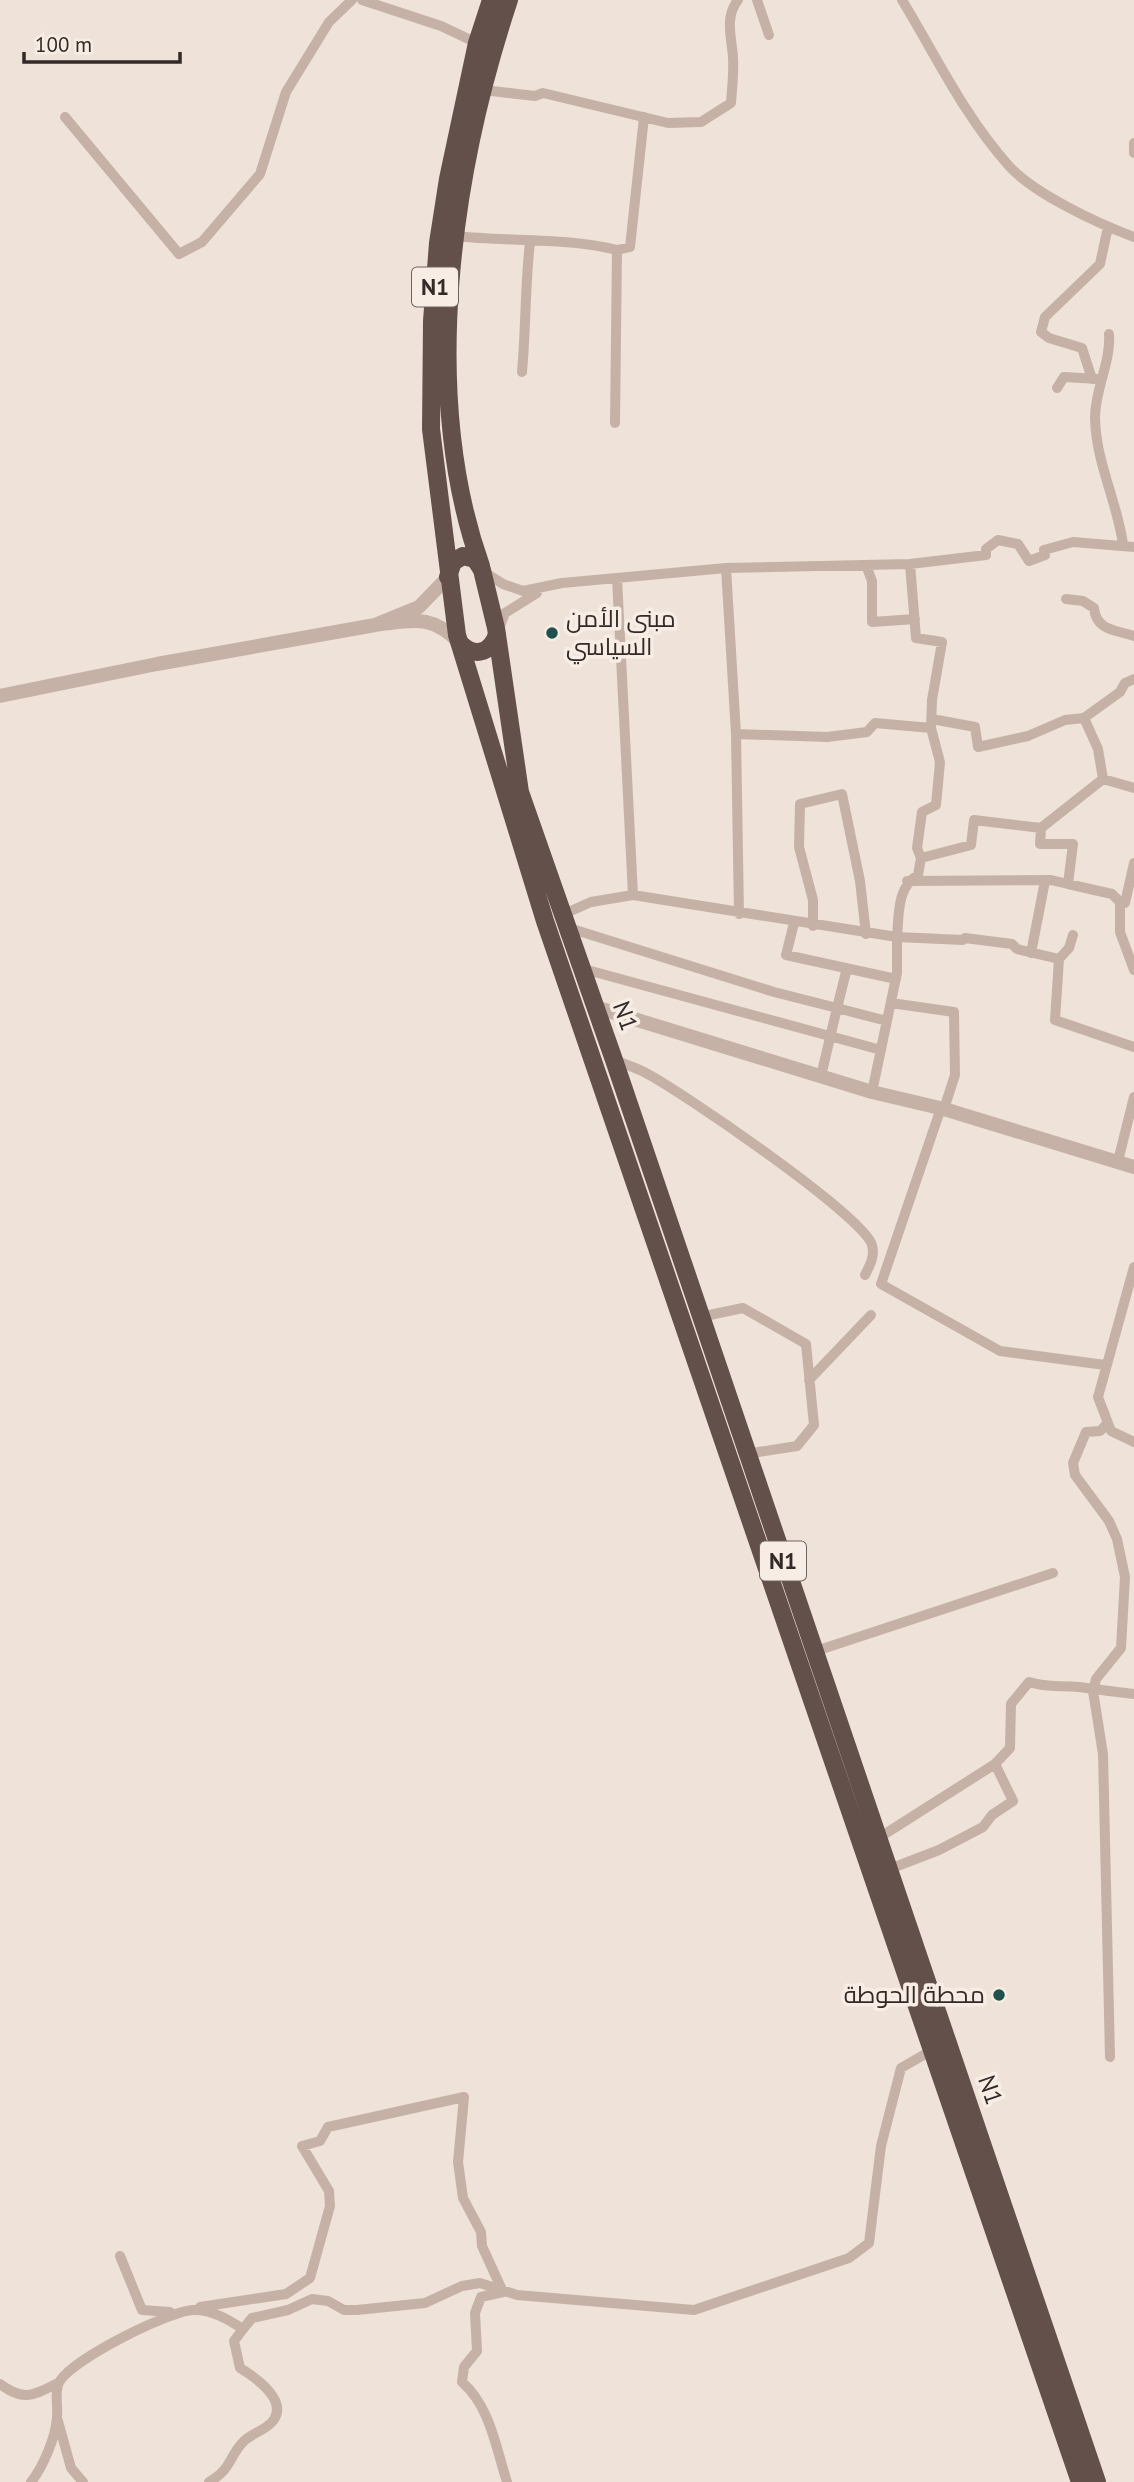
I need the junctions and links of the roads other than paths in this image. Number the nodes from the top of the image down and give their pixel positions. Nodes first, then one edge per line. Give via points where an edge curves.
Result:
1 (352, 0) edge
2 (362, 0) edge
3 (491, 0) edge
4 (509, 0) edge
5 (738, 0) edge
6 (757, 0) edge
7 (902, 0) edge
8 (769, 35) dead end
9 (477, 43) junction
10 (483, 90) junction
11 (65, 117) dead end
12 (644, 117) junction
13 (1134, 143) edge
14 (1134, 153) edge
15 (1108, 227) junction
16 (456, 236) junction
17 (1134, 237) edge
18 (530, 242) junction
19 (617, 250) junction
20 (1109, 334) dead end
21 (522, 372) dead end
22 (1096, 379) junction
23 (1057, 388) dead end
24 (615, 423) dead end
25 (1129, 546) edge
26 (910, 564) junction
27 (866, 565) junction
28 (726, 568) junction
29 (482, 570) junction
30 (448, 577) junction
31 (617, 578) junction
32 (562, 583) junction
33 (1066, 599) dead end
34 (915, 619) junction
35 (375, 625) junction
36 (497, 634) junction
37 (1134, 636) edge
38 (459, 642) junction
39 (1134, 679) edge
40 (0, 696) edge
41 (1084, 718) junction
42 (932, 724) junction
43 (736, 734) junction
44 (1103, 779) junction
45 (1134, 788) edge
46 (1041, 828) junction
47 (921, 858) junction
48 (1134, 863) edge
49 (908, 881) junction
50 (1045, 881) junction
51 (1068, 884) junction
52 (633, 895) junction
53 (1126, 903) edge
54 (739, 914) junction
55 (567, 921) junction
56 (794, 923) junction
57 (813, 926) junction
58 (866, 934) junction
59 (1073, 935) dead end
60 (897, 937) junction
61 (1031, 953) junction
62 (1059, 960) junction
63 (580, 968) junction
64 (847, 968) junction
65 (1134, 970) edge
66 (896, 979) junction
67 (891, 1003) junction
68 (596, 1007) junction
69 (837, 1008) junction
70 (887, 1021) junction
71 (831, 1035) junction
72 (1134, 1047) edge
73 (881, 1050) junction
74 (614, 1060) junction
75 (821, 1076) junction
76 (872, 1092) junction
77 (1134, 1097) edge
78 (943, 1109) junction
79 (1132, 1116) edge
80 (1118, 1161) junction
81 (1134, 1167) edge
82 (1134, 1267) edge
83 (865, 1275) dead end
84 (871, 1315) dead end
85 (700, 1317) junction
86 (1105, 1365) junction
87 (810, 1380) junction
88 (1107, 1424) junction
89 (1134, 1442) edge
90 (746, 1454) junction
91 (1053, 1573) dead end
92 (813, 1652) junction
93 (1134, 1694) edge
94 (995, 1764) junction
95 (877, 1839) junction
96 (887, 1870) junction
97 (933, 2049) junction
98 (1110, 2057) dead end
99 (120, 2256) dead end
100 (503, 2292) junction
101 (192, 2309) junction
102 (243, 2329) junction
103 (58, 2383) junction
104 (0, 2384) edge
105 (57, 2419) junction
106 (31, 2482) edge
107 (83, 2482) edge
108 (209, 2482) edge
109 (507, 2482) edge
110 (1080, 2482) edge
111 (1097, 2482) edge

1 - 11 street via 328,22 286,92 260,174 202,242 179,254
2 - 9 street
3 - 9 highway, N1
4 - 10 highway, N1 / N1
5 - 12 street via 729,30 731,103 701,122 668,123
6 - 8 street
7 - 15 street via 975,123 1010,168
9 - 30 highway, N1 via 448,179 432,321 431,429
10 - 12 street via 543,93
10 - 16 highway, N1 / N1
12 - 19 street via 630,247
13 - 14 street
15 - 17 street
15 - 22 street via 1100,264 1045,317 1041,332 1082,348
16 - 18 street
16 - 29 highway, N1 / N1 via 448,376 461,502
18 - 19 street via 586,242
18 - 21 street
19 - 24 street
20 - 22 street via 1110,348
22 - 23 street via 1064,377
22 - 25 street via 1097,434 1106,481
25 - 26 street via 1073,542 1044,550 1045,555 1030,561 1018,544 998,540 986,549 986,555
26 - 27 street
26 - 34 street
27 - 28 street
27 - 34 street via 872,581 872,622
28 - 31 street
28 - 43 street
29 - 30 highway via 475,559 463,556 453,562
29 - 32 street via 523,592
29 - 36 highway, N1
30 - 35 street via 419,607
30 - 38 highway, N1
31 - 32 street
31 - 52 street
32 - 36 street via 513,606
33 - 37 street via 1094,608 1094,617 1109,631
34 - 42 street via 916,638 942,642
35 - 38 street via 424,620
35 - 40 street
36 - 38 highway via 491,647 479,653
36 - 55 highway, N1 / N1 via 520,792
38 - 97 highway, N1 via 545,921
39 - 41 street
41 - 42 street via 978,747 975,727
41 - 44 street via 1098,749
42 - 43 street via 875,723 867,733 846,735
42 - 47 street via 939,779 936,805 922,812 917,848
43 - 54 street
44 - 45 street
44 - 46 street
46 - 47 street via 974,820 971,845
46 - 51 street via 1040,844 1073,844
47 - 49 street via 918,875
48 - 53 street
49 - 50 street
49 - 60 street via 901,896
50 - 51 street
50 - 61 street
51 - 53 street via 1112,894
52 - 54 street
52 - 55 street via 591,902
53 - 65 street via 1120,932
54 - 56 street
55 - 63 highway, N1 / N1
55 - 69 street via 774,992
56 - 57 street
56 - 64 street via 786,954
57 - 58 street
57 - 58 street via 813,900 799,847 800,804 842,793
58 - 60 street
59 - 62 street
60 - 61 street via 965,938 1012,944
60 - 66 street
61 - 62 street
62 - 72 street via 1055,1020
63 - 68 highway, N1 / N1
63 - 71 street
64 - 66 street
64 - 69 street
66 - 67 street
67 - 70 street
67 - 78 street via 954,1012 954,1075
68 - 74 highway, N1 / N1
68 - 75 street
69 - 70 street
69 - 71 street
70 - 73 street
71 - 73 street
71 - 75 street
73 - 76 street
74 - 83 street via 645,1072 679,1094 840,1210 872,1242 873,1257
74 - 85 highway, N1 / N1
75 - 76 street
76 - 78 street
77 - 79 street
78 - 80 street
78 - 86 street via 881,1284 1000,1352
79 - 80 street
80 - 81 street
82 - 86 street
84 - 87 street
85 - 87 street via 743,1308 806,1344
85 - 90 highway, N1 / N1
86 - 88 street via 1098,1397
87 - 90 street via 814,1425 797,1447
88 - 89 street via 1114,1435
88 - 98 street via 1100,1431 1086,1432 1072,1467 1109,1521 1125,1577 1121,1648 1096,1679 1093,1691 1103,1754
90 - 92 highway, N1 / N1
91 - 92 street
92 - 95 highway, N1 / N1
93 - 94 street, bridge via 1064,1685 1049,1689 1028,1682 1010,1704 1010,1748
94 - 95 street
94 - 96 street via 1013,1801 983,1826
95 - 96 highway, N1 / N1
96 - 111 highway, N1 / N1
97 - 100 street via 901,2068 881,2146 869,2243 849,2258 694,2310
97 - 110 highway, N1
99 - 101 street via 142,2310 161,2314
100 - 101 street via 463,2198 458,2162 464,2097 328,2127 320,2141 302,2146 329,2191 330,2206 310,2278 286,2294
100 - 102 street via 480,2283 425,2303 357,2310 312,2299 252,2318
100 - 109 street via 481,2297 475,2313 477,2351 464,2367 462,2382 484,2410
101 - 102 street
101 - 103 street via 160,2320 93,2355
102 - 108 street via 234,2341 240,2368 259,2379 274,2399 277,2412 273,2421 247,2438 229,2469
103 - 104 street via 31,2397 12,2393
103 - 105 street
105 - 106 street via 39,2472
105 - 107 street via 71,2468

